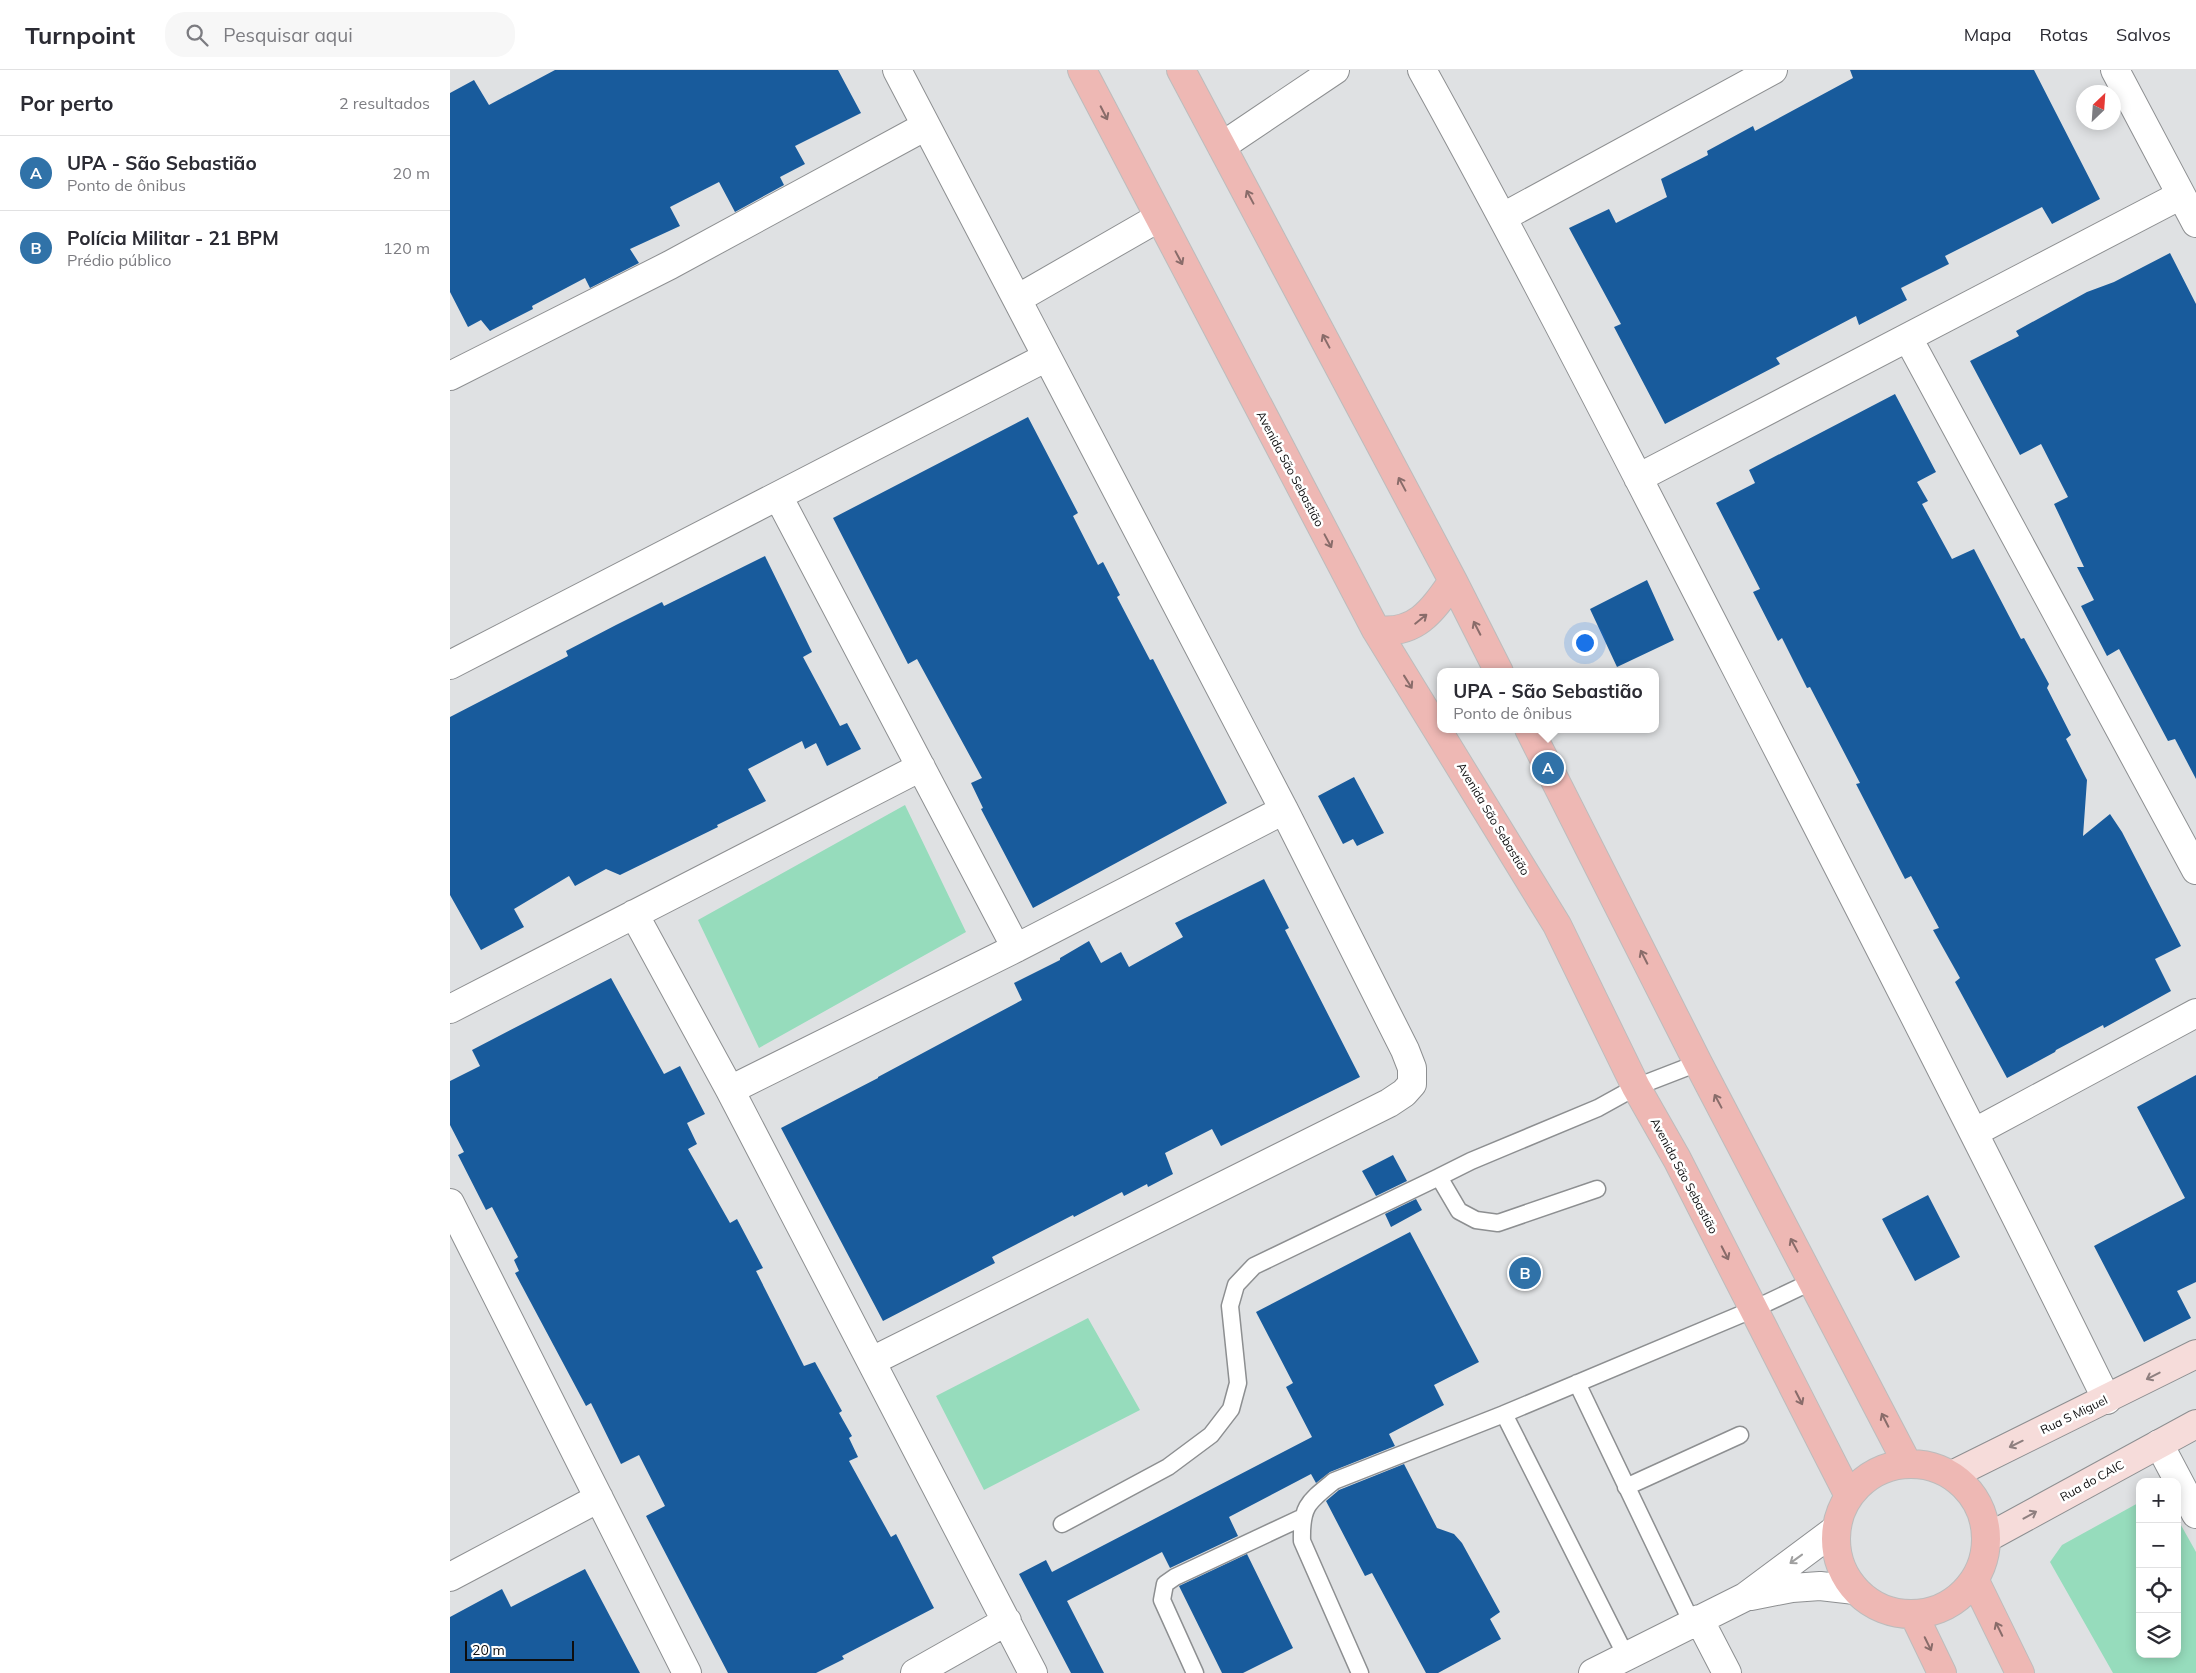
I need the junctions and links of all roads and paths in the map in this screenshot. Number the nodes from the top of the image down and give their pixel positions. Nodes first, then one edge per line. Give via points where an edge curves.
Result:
1 (897, 70) edge
2 (1082, 70) edge
3 (1181, 70) edge
4 (1335, 70) edge
5 (1422, 70) edge
6 (1773, 70) edge
7 (2115, 70) edge
8 (926, 126) junction
9 (1222, 146) junction
10 (2181, 195) junction
11 (1503, 217) junction
12 (1158, 218) junction
13 (2196, 223) edge
14 (1017, 299) junction
15 (1908, 338) junction
16 (1047, 357) junction
17 (450, 376) edge
18 (1638, 478) junction
19 (778, 496) junction
20 (1453, 581) junction
21 (1376, 630) junction
22 (450, 665) edge
23 (1498, 668) edge
24 (1437, 729) edge
25 (1439, 733) edge
26 (1531, 733) edge
27 (921, 767) junction
28 (1284, 810) junction
29 (2196, 870) edge
30 (634, 914) junction
31 (1016, 948) junction
32 (450, 1010) edge
33 (2196, 1013) edge
34 (1698, 1063) junction
35 (1636, 1087) junction
36 (730, 1090) junction
37 (1975, 1132) junction
38 (1439, 1177) junction
39 (1596, 1189) dead end
40 (450, 1203) edge
41 (1814, 1282) junction
42 (1754, 1309) junction
43 (2196, 1354) edge
44 (872, 1361) junction
45 (1577, 1383) junction
46 (2107, 1400) junction
47 (1504, 1414) junction
48 (2196, 1424) edge
49 (1740, 1435) dead end
50 (2159, 1444) junction
51 (1907, 1464) junction
52 (1952, 1475) junction
53 (1626, 1487) junction
54 (1849, 1496) junction
55 (599, 1498) junction
56 (2196, 1514) edge
57 (1301, 1518) junction
58 (1062, 1524) dead end
59 (1835, 1530) junction
60 (1987, 1538) junction
61 (450, 1576) edge
62 (1975, 1581) junction
63 (1855, 1590) junction
64 (1745, 1597) junction
65 (1914, 1615) junction
66 (1007, 1621) junction
67 (1696, 1621) junction
68 (1626, 1656) junction
69 (687, 1673) edge
70 (916, 1673) edge
71 (1033, 1673) edge
72 (1195, 1673) edge
73 (1360, 1673) edge
74 (1593, 1673) edge
75 (1727, 1673) edge
76 (1942, 1673) edge
77 (2020, 1673) edge

1 - 8 street
2 -> 12 main road, Avenida São Sebastião
3 - 9 main road
4 - 9 street
5 - 11 street
6 - 11 street
7 - 10 street
8 - 14 street
8 - 17 street via 670,265
20 -> 9 main road
10 - 13 street
10 - 15 street
11 - 18 street
12 - 14 street
12 -> 21 main road, Avenida São Sebastião
14 - 16 street
15 - 18 street
15 - 29 street
16 - 19 street
16 - 28 street
18 - 37 street
19 - 22 street
19 - 27 street
21 -> 20 main road via 1391,632 1417,624
23 -> 20 main road
21 -> 24 main road, Avenida São Sebastião
25 -> 35 main road, Avenida São Sebastião via 1557,925
34 -> 26 main road
27 - 30 street
27 - 31 street
28 - 31 street
28 - 44 street via 1405,1050 1412,1068 1412,1084 1389,1103
30 - 32 street
30 - 36 street
31 - 36 street
33 - 37 street
34 - 35 lane
41 -> 34 main road
35 - 38 lane via 1598,1108 1471,1160
35 -> 42 main road, Avenida São Sebastião
36 - 44 street
37 - 46 street
38 - 39 lane via 1460,1211 1476,1220 1498,1223
38 - 58 lane via 1254,1266 1236,1285 1230,1306 1238,1383 1231,1409 1210,1436 1168,1467
40 - 55 street
41 - 42 lane
51 -> 41 main road
42 - 45 lane
42 -> 54 main road, Avenida São Sebastião
43 -> 46 street, Rua S Miguel
44 - 66 street
45 - 47 lane
45 - 53 lane
46 -> 52 street, Rua S Miguel
47 - 57 lane via 1334,1481 1311,1500
47 - 68 lane
48 - 50 street, Rua do CAIC
49 - 53 lane
50 - 56 street
60 -> 50 street, Rua do CAIC
51 - 52 main road via 1930,1466
51 - 54 main road via 1874,1473
52 - 60 main road via 1978,1502
53 - 67 lane
54 - 59 main road
55 - 61 street
55 - 69 street
57 - 72 lane via 1175,1576 1165,1584 1162,1600
57 - 73 lane via 1302,1541
59 - 63 main road via 1839,1562
59 -> 64 street
60 - 62 main road via 1984,1561
62 - 65 main road via 1949,1605
77 -> 62 main road
63 - 64 street via 1820,1586
63 - 65 main road via 1882,1610
64 - 67 street
65 -> 76 main road
66 - 70 street
66 - 71 street
67 - 68 street
67 - 75 street
68 - 74 street

